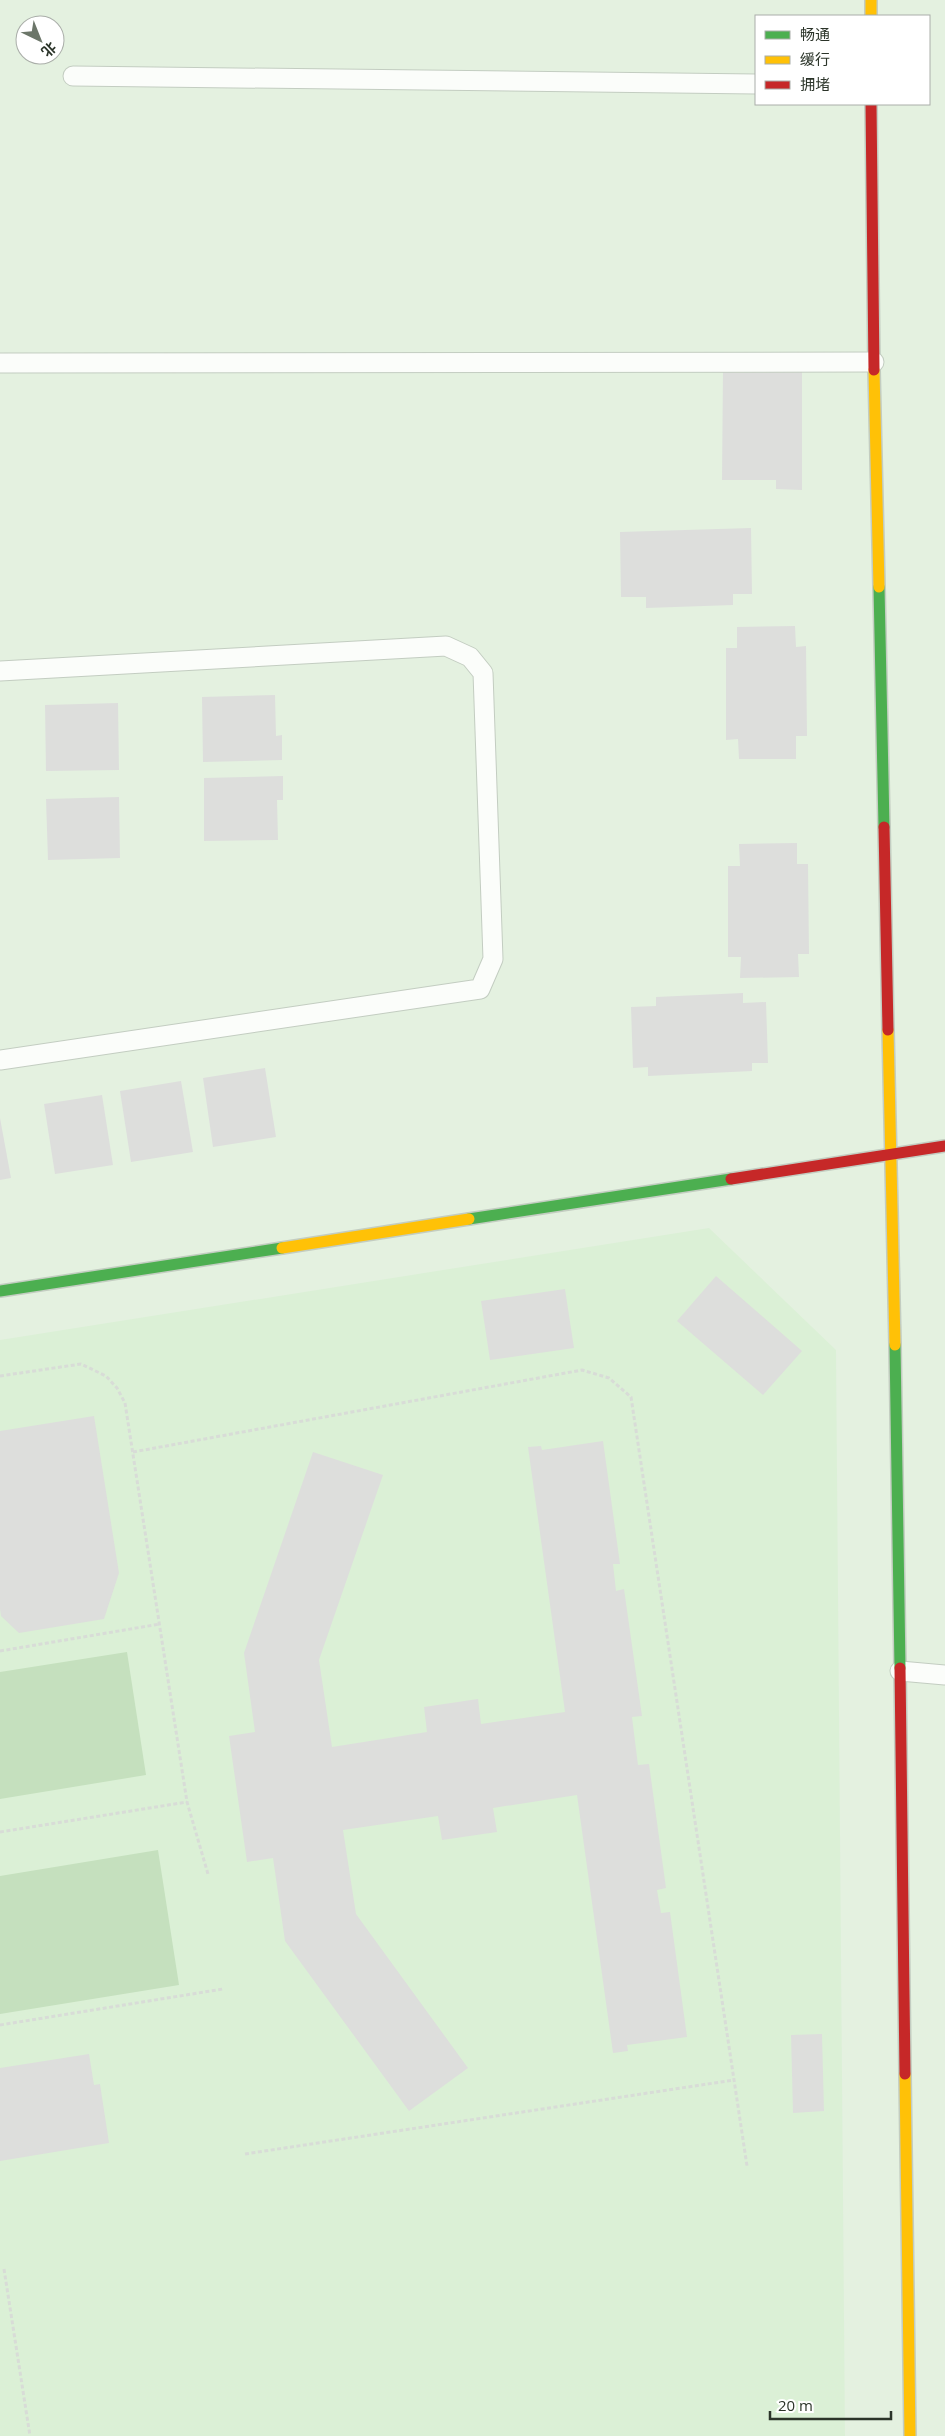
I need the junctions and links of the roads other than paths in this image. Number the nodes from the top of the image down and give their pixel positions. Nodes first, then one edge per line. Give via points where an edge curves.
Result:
1 (871, 0) edge
2 (871, 15) edge
3 (73, 76) dead end
4 (755, 84) edge
5 (871, 105) edge
6 (874, 362) junction
7 (0, 363) edge
8 (0, 671) edge
9 (0, 1060) edge
10 (945, 1146) edge
11 (891, 1155) junction
12 (0, 1291) edge
13 (900, 1671) junction
14 (945, 1675) edge
15 (910, 2436) edge

1 - 2 street
3 - 4 lane
5 - 6 street
6 - 7 lane
6 - 11 street
8 - 9 lane via 446,646 470,657 483,673 493,958 480,988
10 - 11 street
11 - 12 street
11 - 13 street
13 - 14 lane
13 - 15 street

